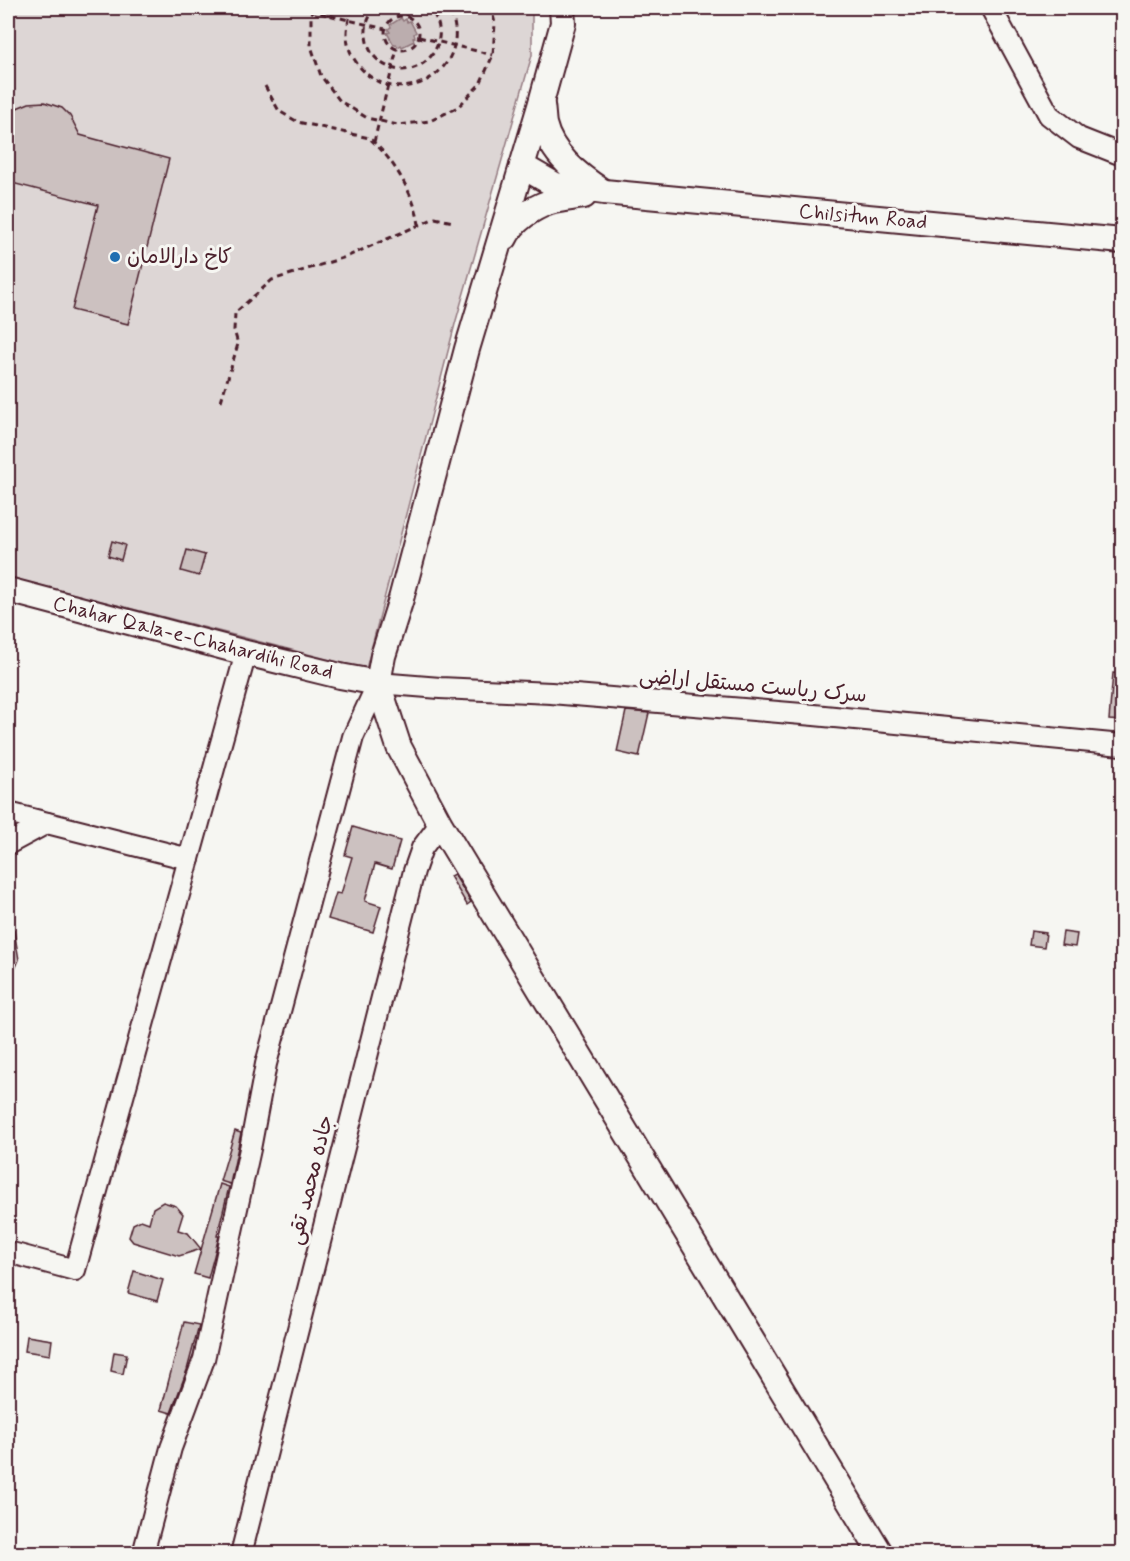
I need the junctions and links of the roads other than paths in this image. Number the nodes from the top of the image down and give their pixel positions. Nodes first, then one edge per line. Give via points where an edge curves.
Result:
1 (991, 8) edge
2 (566, 10) edge
3 (542, 101) junction
4 (1122, 155) edge
5 (522, 166) junction
6 (604, 192) junction
7 (1122, 241) edge
8 (493, 262) junction
9 (8, 590) edge
10 (246, 653) junction
11 (378, 683) junction
12 (1122, 745) edge
13 (8, 813) edge
14 (47, 823) junction
15 (440, 824) junction
16 (8, 844) edge
17 (189, 859) junction
18 (8, 1252) edge
19 (143, 1554) edge
20 (241, 1554) edge
21 (881, 1554) edge

1 - 4 street via 1049,115 1079,138
2 - 3 main road
3 - 5 main road
3 - 6 main road via 545,126 553,145 576,172
5 - 6 main road via 555,185
5 - 8 main road
6 - 7 main road, Chilsitun Road
6 - 8 main road via 550,202 524,215 508,230
8 - 11 main road
9 - 10 main road, Chahar Qala-e-Chahardihi Road
10 - 11 main road, Chahar Qala-e-Chahardihi Road
10 - 17 street
11 - 12 street, سرک ریاست مستقل اراضی via 551,693
11 - 15 main road via 399,747
11 - 19 street via 353,737 266,1064 204,1359 171,1448
13 - 14 street
14 - 16 street
14 - 17 street
15 - 20 street, جاده محمد تقی via 422,848 414,871
15 - 21 main road
17 - 18 street via 75,1270

